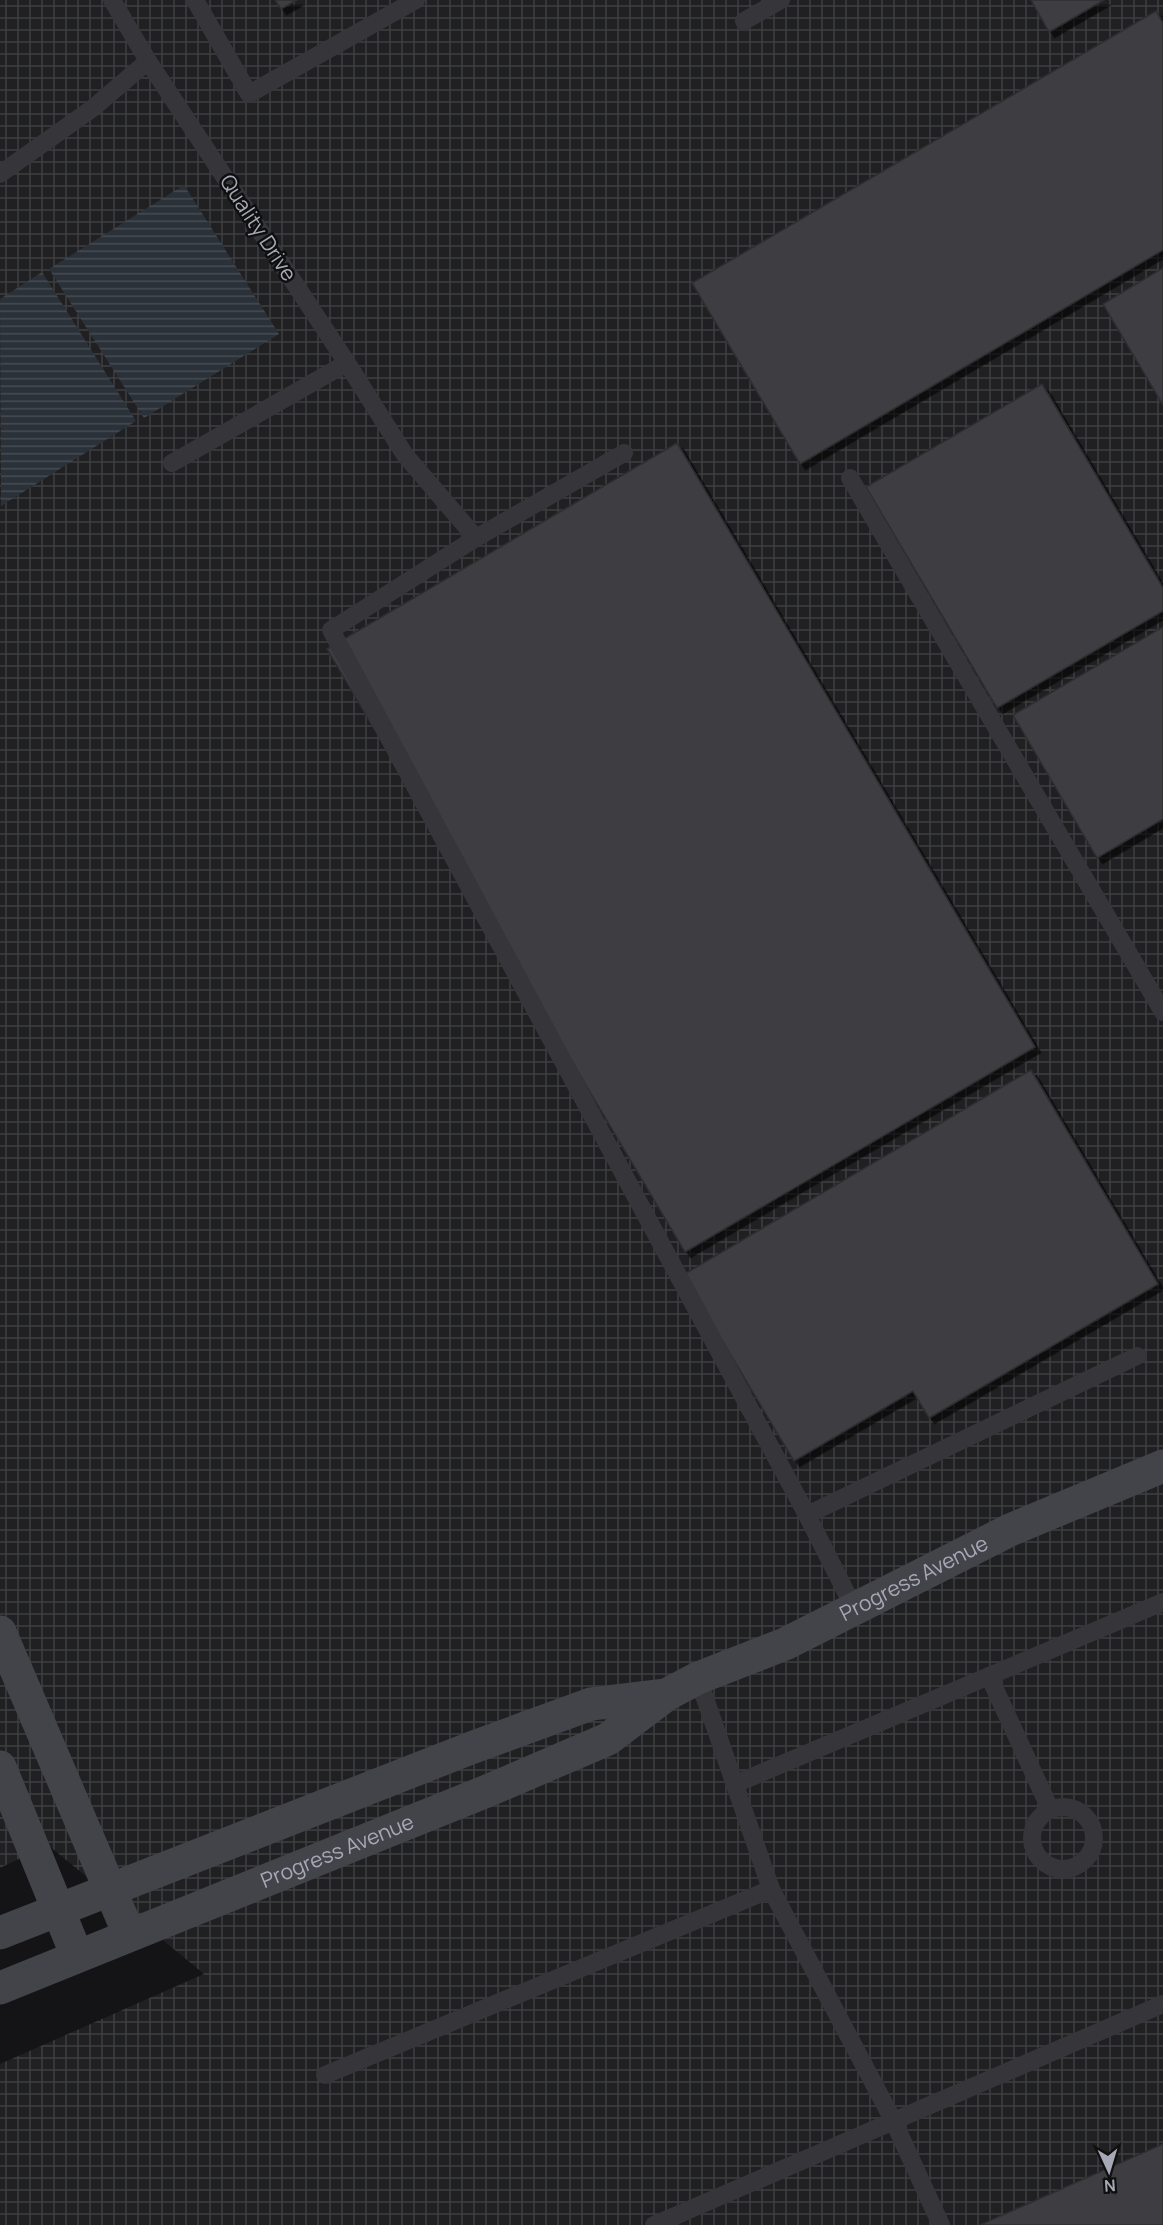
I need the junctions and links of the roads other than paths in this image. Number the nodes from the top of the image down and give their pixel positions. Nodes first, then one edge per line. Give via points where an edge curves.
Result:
1 (112, 0) edge
2 (195, 0) edge
3 (416, 0) edge
4 (781, 0) edge
5 (744, 21) dead end
6 (148, 61) junction
7 (0, 174) edge
8 (347, 363) junction
9 (624, 453) dead end
10 (172, 463) dead end
11 (850, 478) dead end
12 (476, 538) junction
13 (1163, 1012) edge
14 (1137, 1356) dead end
15 (1163, 1466) edge
16 (807, 1515) junction
17 (1163, 1602) edge
18 (855, 1610) junction
19 (0, 1632) edge
20 (989, 1676) junction
21 (698, 1678) junction
22 (666, 1695) junction
23 (0, 1767) edge
24 (735, 1784) junction
25 (1050, 1809) dead end
26 (110, 1889) junction
27 (771, 1889) junction
28 (58, 1910) junction
29 (0, 1933) edge
30 (129, 1934) junction
31 (77, 1956) junction
32 (0, 1988) edge
33 (1163, 2004) edge
34 (325, 2075) dead end
35 (894, 2122) junction
36 (654, 2225) edge
37 (941, 2225) edge

1 - 6 lane, Quality Drive
2 - 3 lane via 249,94
4 - 5 lane
6 - 7 lane via 93,108
6 - 8 lane, Quality Drive
8 - 10 lane
8 - 12 lane, Quality Drive via 405,455
9 - 12 lane
11 - 13 lane
12 - 16 lane via 331,630
14 - 16 lane
15 - 18 street, Progress Avenue via 1010,1530
16 - 18 lane
17 - 20 lane
18 - 21 street, Progress Avenue via 785,1644
19 - 26 street
20 - 24 lane
20 - 25 lane
21 - 22 street, Progress Avenue
21 - 24 lane
22 - 26 street, Progress Avenue via 591,1704
22 - 30 street, Progress Avenue via 608,1739
23 - 28 street
24 - 27 lane
26 - 28 street, Progress Avenue
26 - 30 street
27 - 34 lane
27 - 35 lane
28 - 29 street, Progress Avenue
28 - 31 street
30 - 31 street, Progress Avenue
31 - 32 street, Progress Avenue
33 - 35 lane
35 - 36 lane
35 - 37 lane

